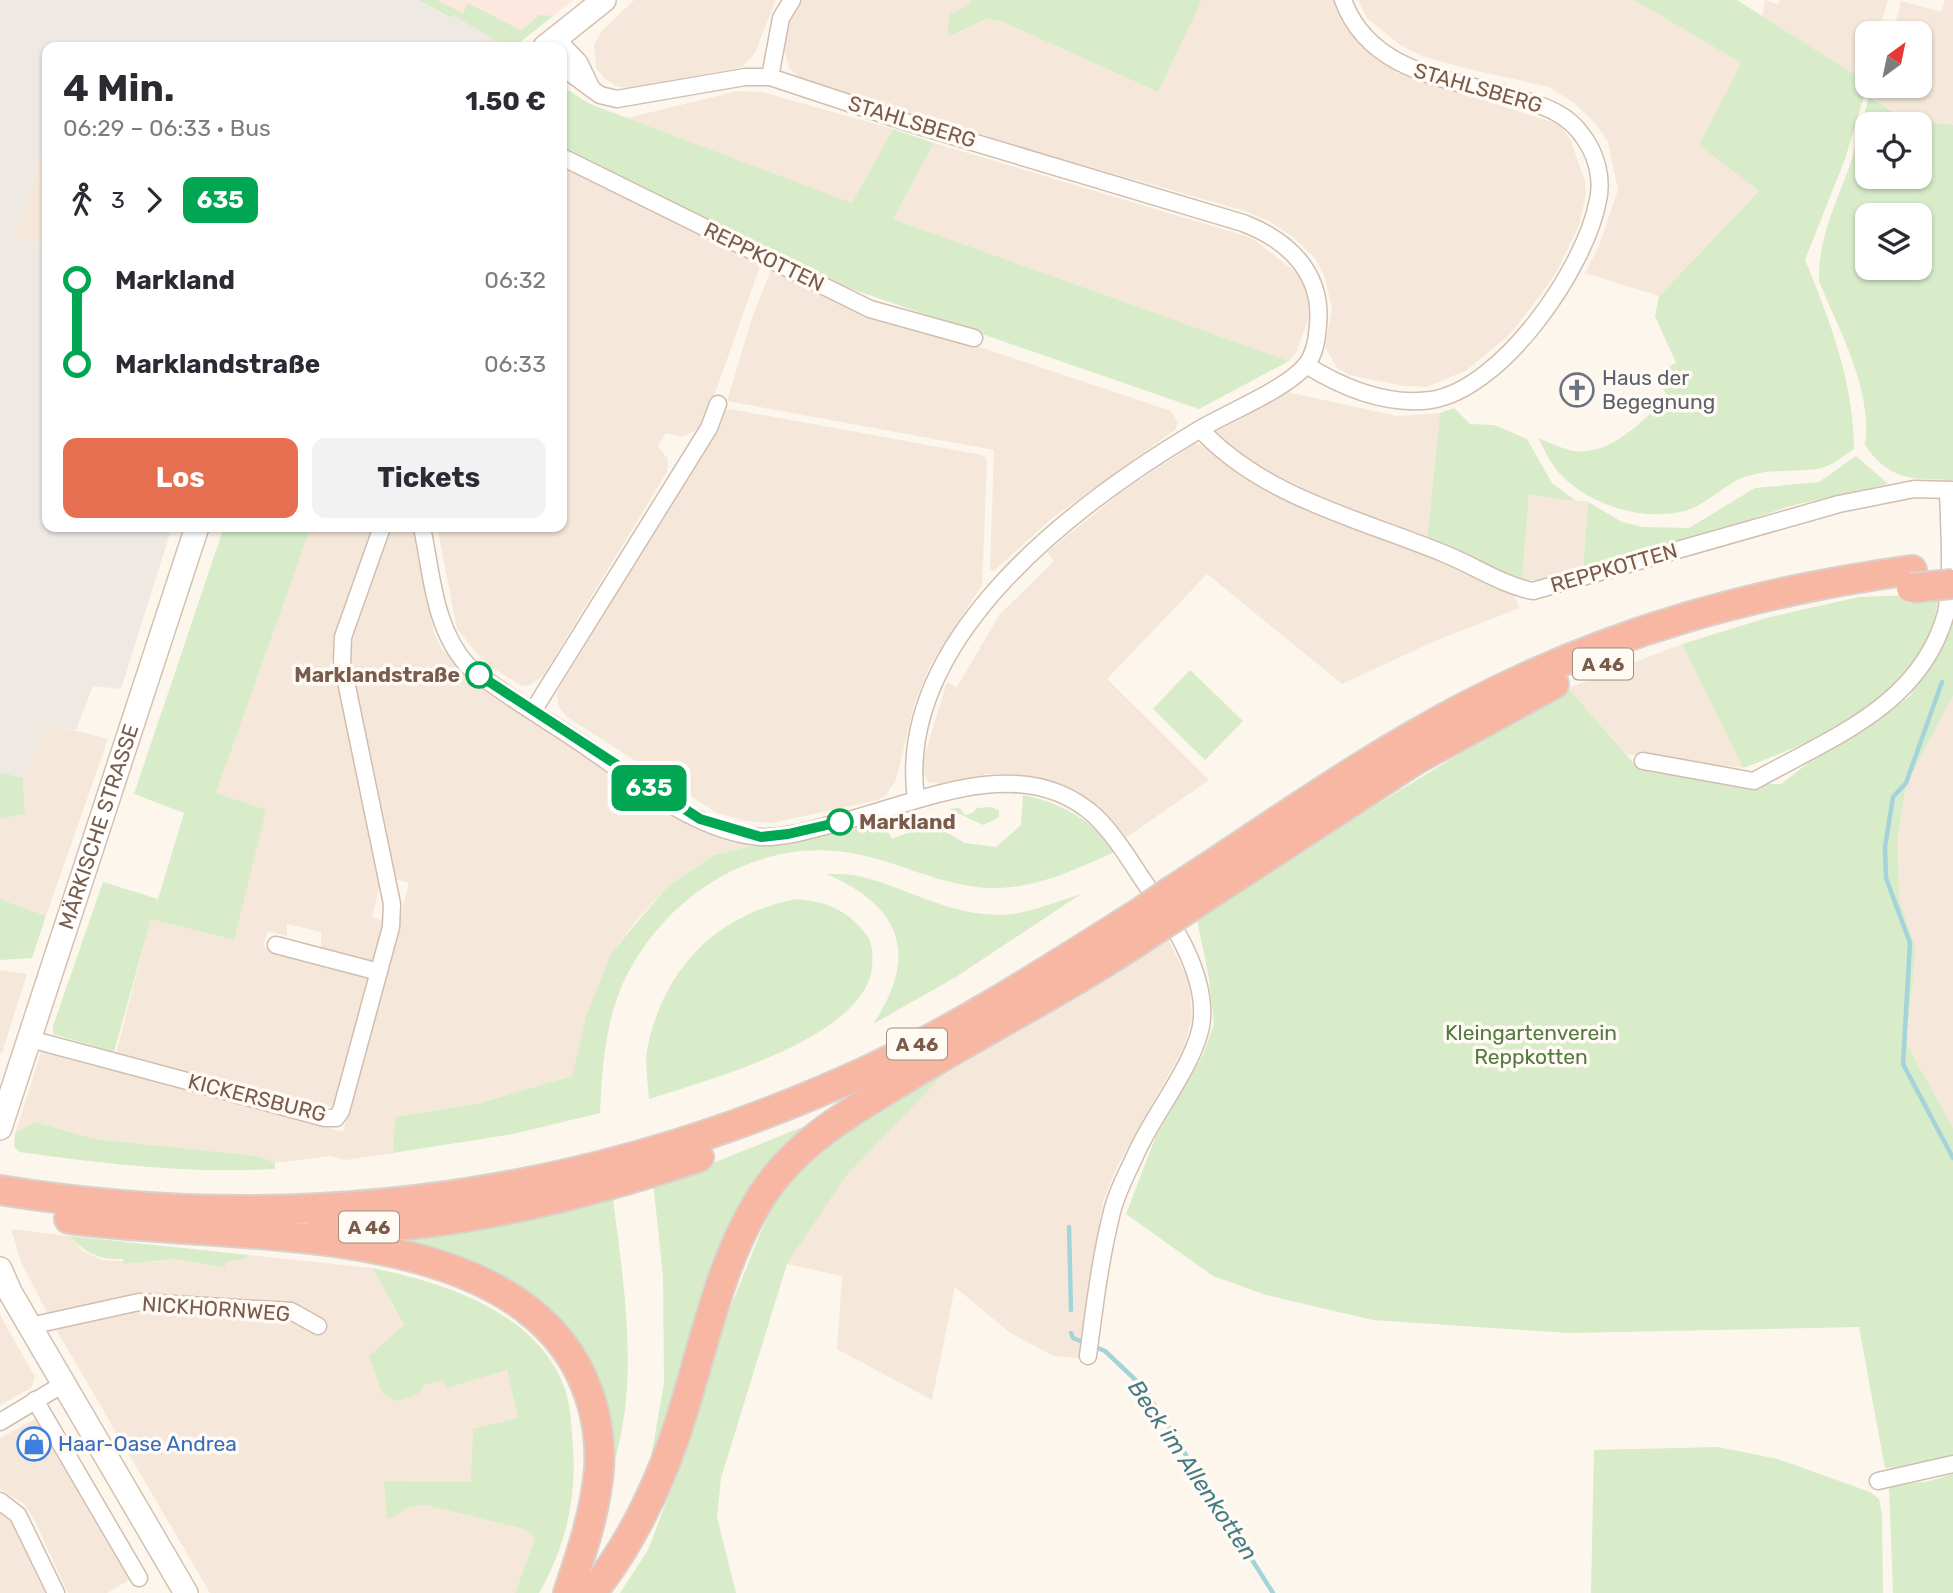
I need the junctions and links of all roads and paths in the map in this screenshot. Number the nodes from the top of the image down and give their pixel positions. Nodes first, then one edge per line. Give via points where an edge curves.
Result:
1 (604, 0) edge
2 (792, 0) edge
3 (1343, 0) edge
4 (552, 42) edge
5 (567, 54) edge
6 (567, 71) edge
7 (770, 77) junction
8 (591, 88) junction
9 (567, 159) edge
10 (974, 338) dead end
11 (1306, 365) junction
12 (719, 404) dead end
13 (1200, 429) junction
14 (1950, 490) edge
15 (195, 532) edge
16 (380, 532) edge
17 (423, 532) edge
18 (1953, 566) edge
19 (1911, 579) junction
20 (1953, 584) edge
21 (533, 711) junction
22 (1643, 761) dead end
23 (916, 799) junction
24 (1150, 919) junction
25 (276, 945) dead end
26 (379, 972) junction
27 (978, 1035) junction
28 (30, 1039) junction
29 (0, 1128) edge
30 (675, 1155) junction
31 (574, 1183) junction
32 (0, 1190) edge
33 (0, 1209) edge
34 (162, 1227) junction
35 (0, 1269) edge
36 (30, 1326) junction
37 (318, 1326) dead end
38 (1088, 1352) dead end
39 (65, 1382) junction
40 (34, 1400) junction
41 (0, 1422) edge
42 (1953, 1464) edge
43 (1878, 1481) dead end
44 (0, 1501) edge
45 (139, 1578) dead end
46 (56, 1593) edge
47 (186, 1593) edge
48 (568, 1593) edge
49 (592, 1593) edge

1 - 4 main road
2 - 7 street via 781,18
3 - 11 street, STAHLSBERG via 1369,41 1397,62 1536,104 1566,118 1595,156 1599,199 1581,250 1560,287 1522,337 1464,389 1433,400 1396,401 1340,384
5 - 8 street via 579,62
6 - 8 street, STAHLSBERG
7 - 8 street, STAHLSBERG via 745,77 617,99
7 - 11 street, STAHLSBERG via 1263,230 1306,267 1318,299 1318,333
9 - 10 street, REPPKOTTEN via 870,309
11 - 13 street via 1290,379
12 - 21 street via 709,428
13 - 14 street, REPPKOTTEN via 1221,452 1273,485 1533,591 1799,514 1893,492
13 - 23 street via 1050,534 986,598 943,663 917,734 912,766
14 - 22 street via 1947,612 1913,681 1883,708 1754,781
15 - 28 main road, MÄRKISCHE STRASSE
16 - 26 street, KICKERSBURG via 343,637 342,662 392,904
17 - 21 street via 437,608 455,652 476,673
18 - 19 highway, A 46
19 - 20 highway, A 46, bridge
19 - 24 highway, A 46, bridge via 1742,617 1640,649 1551,685 1415,760
21 - 23 street via 677,807 700,819 761,837 849,820
23 - 38 street via 1002,783 1032,786 1064,797 1094,815 1150,889 1198,981 1202,1018 1192,1050 1136,1152 1111,1214
24 - 27 highway, A 46 via 1103,966
24 - 30 highway, A 46 via 873,1067
25 - 26 street
26 - 28 street, KICKERSBURG via 336,1118
27 - 30 highway, A 46 via 777,1128
27 - 49 highway via 824,1130 782,1169 760,1199 742,1231 710,1316 684,1408 648,1505
28 - 29 main road, MÄRKISCHE STRASSE
30 - 31 highway, A 46
31 - 32 highway, A 46 via 270,1212 154,1209
31 - 34 highway, A 46 via 473,1214 348,1229 208,1222
33 - 34 highway, A 46 via 111,1225
34 - 48 highway via 336,1244 421,1258 510,1295 540,1319 572,1355 598,1427 599,1466 591,1522
35 - 36 main road
36 - 37 street, NICKHORNWEG via 139,1301 291,1311
36 - 39 main road
39 - 40 street
39 - 47 main road
40 - 41 street
40 - 45 street
42 - 43 street
44 - 46 street via 18,1515

